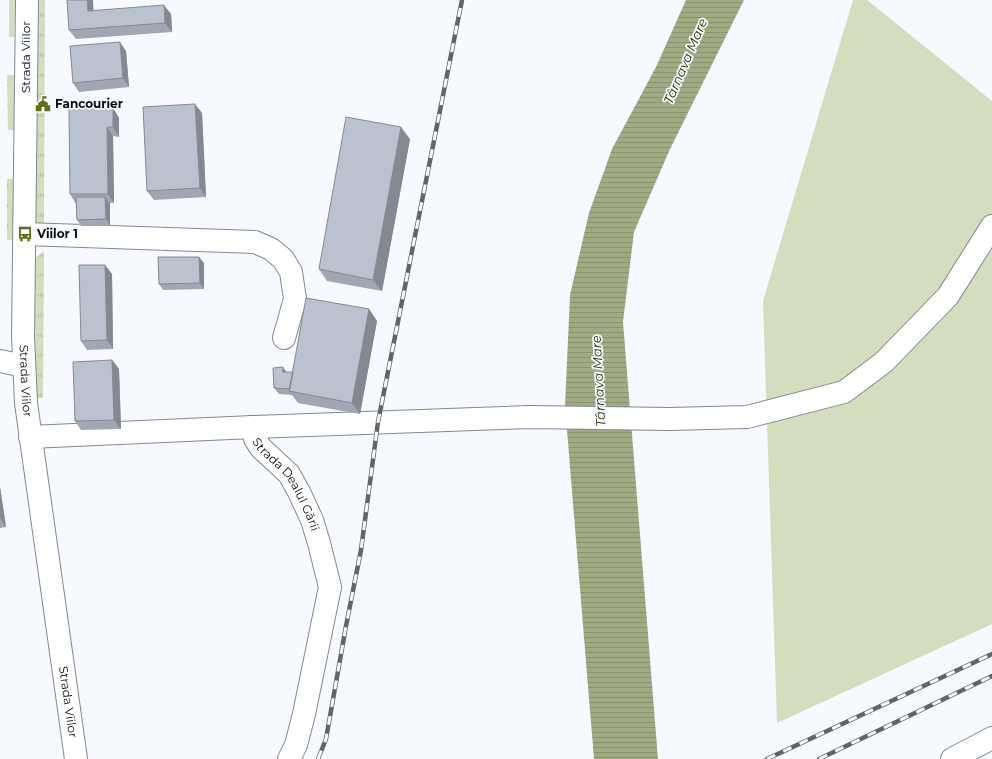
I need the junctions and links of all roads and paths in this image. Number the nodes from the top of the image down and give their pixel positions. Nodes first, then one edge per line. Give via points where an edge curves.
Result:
1 (27, 0) edge
2 (992, 226) edge
3 (25, 234) junction
4 (284, 338) dead end
5 (0, 361) edge
6 (24, 366) junction
7 (253, 427) junction
8 (30, 437) junction
9 (992, 738) edge
10 (76, 759) edge
11 (289, 759) edge
12 (952, 759) edge

1 - 3 street, Strada Viilor
2 - 7 street via 948,296 884,362 844,392 747,417 529,417
3 - 4 street via 255,242 271,249 283,259 292,272 295,299
3 - 6 street, Strada Viilor
5 - 6 street
6 - 8 street, Strada Viilor
7 - 8 street, Strada Dealul Gării
7 - 11 street, Strada Dealul Gării via 254,439 288,474 299,492 314,528 330,587 304,714 296,745
8 - 10 street, Strada Viilor
9 - 12 street

